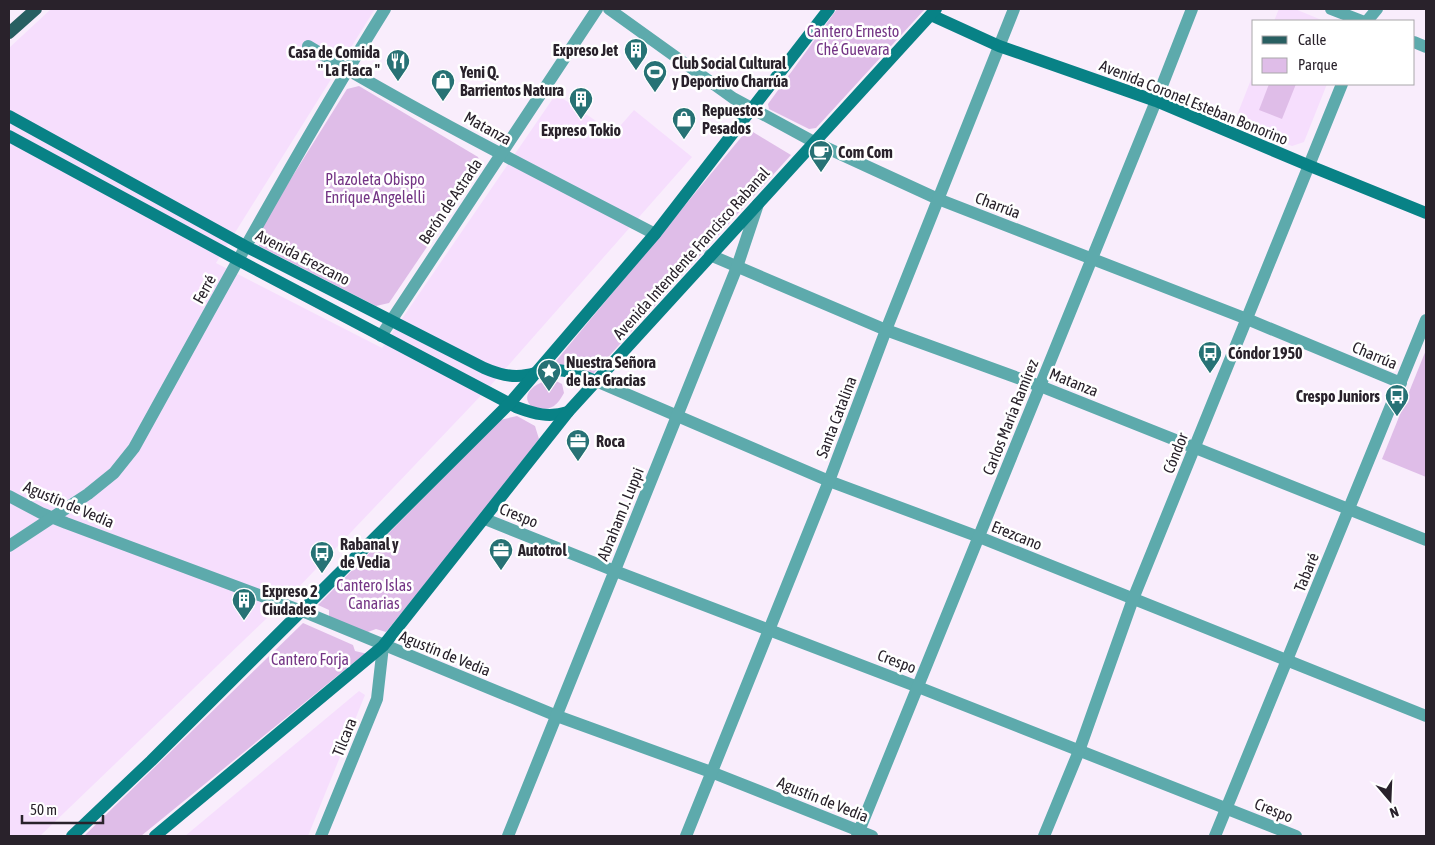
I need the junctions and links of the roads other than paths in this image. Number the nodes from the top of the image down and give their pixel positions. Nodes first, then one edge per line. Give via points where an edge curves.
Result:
1 (36, 9) edge
2 (385, 9) edge
3 (597, 9) edge
4 (609, 9) edge
5 (829, 9) edge
6 (1014, 9) edge
7 (1192, 9) edge
8 (1331, 9) edge
9 (1377, 9) edge
10 (930, 11) edge
11 (1359, 20) edge
12 (1368, 20) edge
13 (9, 33) edge
14 (308, 46) dead end
15 (1000, 46) junction
16 (347, 69) junction
17 (1342, 85) edge
18 (1156, 100) junction
19 (753, 109) junction
20 (9, 116) edge
21 (9, 136) edge
22 (814, 142) junction
23 (501, 154) junction
24 (1310, 166) junction
25 (938, 199) junction
26 (758, 203) junction
27 (1426, 213) edge
28 (655, 234) junction
29 (245, 246) junction
30 (710, 255) junction
31 (1092, 259) junction
32 (238, 260) junction
33 (737, 267) junction
34 (1247, 319) junction
35 (390, 320) junction
36 (1426, 320) edge
37 (886, 330) junction
38 (381, 336) junction
39 (537, 372) junction
40 (596, 381) junction
41 (1400, 383) junction
42 (1040, 386) junction
43 (510, 403) junction
44 (568, 412) junction
45 (676, 416) junction
46 (1195, 448) junction
47 (829, 481) junction
48 (9, 496) edge
49 (1350, 509) junction
50 (53, 518) junction
51 (486, 518) junction
52 (979, 537) junction
53 (1426, 540) edge
54 (9, 546) edge
55 (614, 571) junction
56 (1134, 599) junction
57 (302, 611) junction
58 (769, 630) junction
59 (383, 646) junction
60 (1288, 660) junction
61 (918, 687) junction
62 (558, 716) junction
63 (1426, 716) edge
64 (1079, 751) junction
65 (711, 772) junction
66 (1226, 809) junction
67 (858, 834) edge
68 (72, 836) edge
69 (155, 836) edge
70 (321, 836) edge
71 (508, 836) edge
72 (686, 836) edge
73 (872, 836) edge
74 (1044, 836) edge
75 (1215, 836) edge
76 (1296, 836) edge

1 - 13 main road
2 - 16 street, Ferré
3 - 23 street, Berón de Astrada
4 - 19 street, Charrúa
5 - 19 main road
6 - 15 street, Santa Catalina
7 - 18 street, Carlos María Ramírez
8 - 11 street
9 - 12 street
10 - 15 main road, Avenida Coronel Esteban Bonorino
10 - 22 main road, Avenida Intendente Francisco Rabanal
14 - 16 street, Matanza
15 - 18 main road, Avenida Coronel Esteban Bonorino
15 - 25 street, Santa Catalina
16 - 23 street, Matanza
16 - 29 street, Ferré
17 - 24 street, Cóndor
18 - 24 main road, Avenida Coronel Esteban Bonorino
18 - 31 street, Carlos María Ramírez
19 - 22 street, Charrúa
19 - 28 main road
20 - 29 main road, Avenida Erezcano
21 - 32 main road, Avenida Erezcano
22 - 25 street, Charrúa
22 - 26 main road, Avenida Intendente Francisco Rabanal
23 - 28 street, Matanza
23 - 35 street, Berón de Astrada
24 - 27 main road, Avenida Coronel Esteban Bonorino
24 - 34 street, Cóndor
25 - 31 street, Charrúa
25 - 37 street, Santa Catalina
26 - 30 main road, Avenida Intendente Francisco Rabanal
26 - 33 street, Abraham J. Luppi
28 - 39 main road
29 - 32 street, Ferré
29 - 35 main road, Avenida Erezcano
30 - 33 street, Matanza
30 - 40 main road, Avenida Intendente Francisco Rabanal
31 - 34 street, Charrúa
31 - 42 street, Carlos María Ramírez
32 - 38 main road, Avenida Erezcano
32 - 50 street, Ferré via 134,448 107,478
33 - 37 street, Matanza
33 - 45 street, Abraham J. Luppi
34 - 41 street, Charrúa
34 - 46 street, Cóndor
35 - 38 street, Berón de Astrada
35 - 39 main road, Avenida Erezcano via 494,373 514,376
36 - 41 street, Tabaré
37 - 42 street, Matanza
37 - 47 street, Santa Catalina
38 - 43 main road, Avenida Erezcano
39 - 40 main road, Avenida Erezcano via 558,370
39 - 43 main road
40 - 44 main road, Avenida Intendente Francisco Rabanal
40 - 45 street, Erezcano
41 - 49 street, Tabaré
42 - 46 street, Matanza
42 - 52 street, Carlos María Ramírez
43 - 44 main road, Avenida Erezcano via 546,416
43 - 57 main road
44 - 51 main road, Avenida Intendente Francisco Rabanal
45 - 47 street, Erezcano
45 - 55 street, Abraham J. Luppi
46 - 49 street, Matanza
46 - 56 street, Cóndor
47 - 52 street, Erezcano
47 - 58 street, Santa Catalina
48 - 50 street, Agustín de Vedia
49 - 53 street, Matanza
49 - 60 street, Tabaré
50 - 54 street, Ferré
50 - 57 street, Agustín de Vedia
51 - 55 street, Crespo
51 - 59 main road, Avenida Intendente Francisco Rabanal
52 - 56 street, Erezcano
52 - 61 street, Carlos María Ramírez
55 - 58 street, Crespo
55 - 62 street, Abraham J. Luppi
56 - 60 street, Erezcano
56 - 64 street, Cóndor
57 - 59 street, Agustín de Vedia
57 - 68 main road
58 - 61 street, Crespo
58 - 65 street, Santa Catalina
59 - 62 street, Agustín de Vedia
59 - 69 main road, Avenida Intendente Francisco Rabanal
59 - 70 street, Tilcara via 377,698
60 - 63 street, Erezcano
60 - 66 street, Tabaré
61 - 64 street, Crespo
61 - 67 street, Carlos María Ramírez
62 - 65 street, Agustín de Vedia
62 - 71 street, Abraham J. Luppi
64 - 66 street, Crespo
64 - 74 street, Cóndor
65 - 67 street, Agustín de Vedia
65 - 72 street, Santa Catalina
66 - 75 street, Tabaré
66 - 76 street, Crespo
67 - 73 street, Agustín de Vedia

